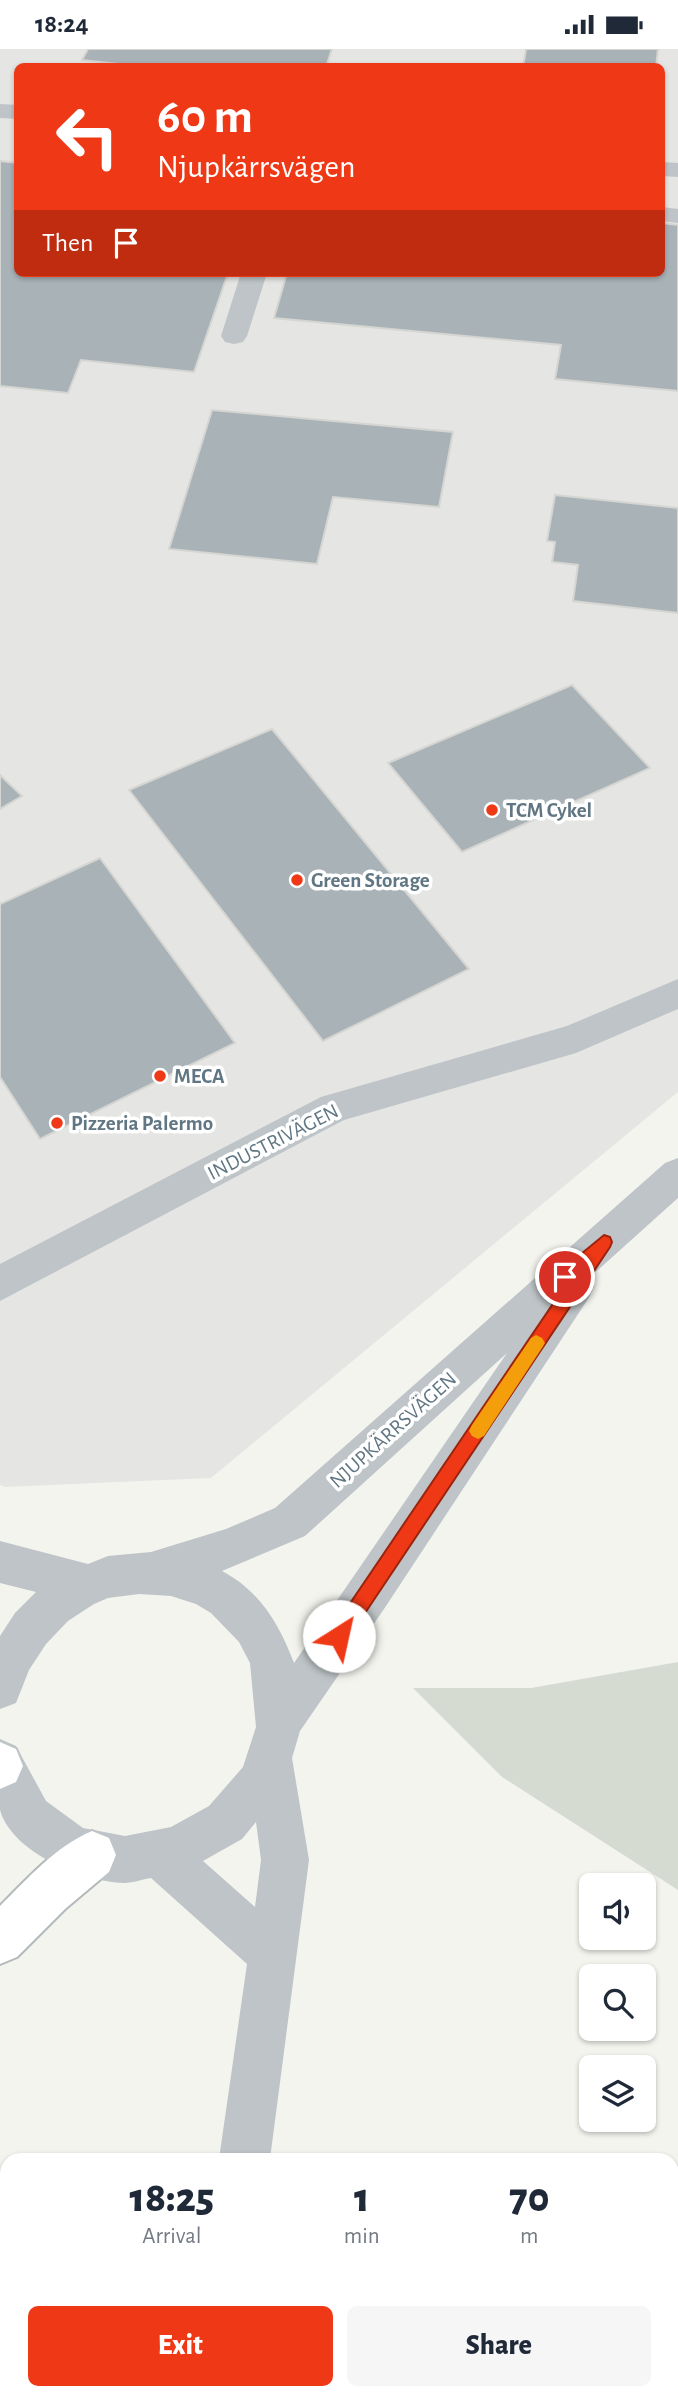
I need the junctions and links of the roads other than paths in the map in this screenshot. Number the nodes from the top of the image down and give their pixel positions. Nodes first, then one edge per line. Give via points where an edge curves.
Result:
1 (253, 277) edge
2 (234, 336) dead end
3 (678, 993) edge
4 (678, 1174) edge
5 (604, 1242) junction
6 (0, 1284) edge
7 (0, 1562) edge
8 (155, 1572) junction
9 (86, 1584) junction
10 (0, 1688) edge
11 (274, 1741) junction
12 (0, 1764) edge
13 (92, 1855) junction
14 (162, 1856) junction
15 (0, 1940) edge
16 (272, 1955) junction
17 (245, 2153) edge

1 - 2 street
3 - 6 street, INDUSTRIVÄGEN via 576,1038 334,1108
4 - 5 street, NJUPKÄRRSVÄGEN
5 - 8 street, NJUPKÄRRSVÄGEN via 290,1522 230,1548
5 - 11 street, NJUPKÄRRSVÄGEN
7 - 9 street
8 - 9 street via 121,1574
8 - 11 street via 183,1576 208,1587 249,1619 267,1649 278,1682
9 - 10 street via 45,1612 23,1636
11 - 14 street, NJUPKÄRRSVÄGEN via 252,1794 226,1824 196,1843
11 - 16 street via 285,1860
12 - 13 street, NJUPKÄRRSVÄGEN via 16,1799 40,1827
13 - 14 street, NJUPKÄRRSVÄGEN via 127,1860
13 - 15 highway
14 - 16 street
16 - 17 street

